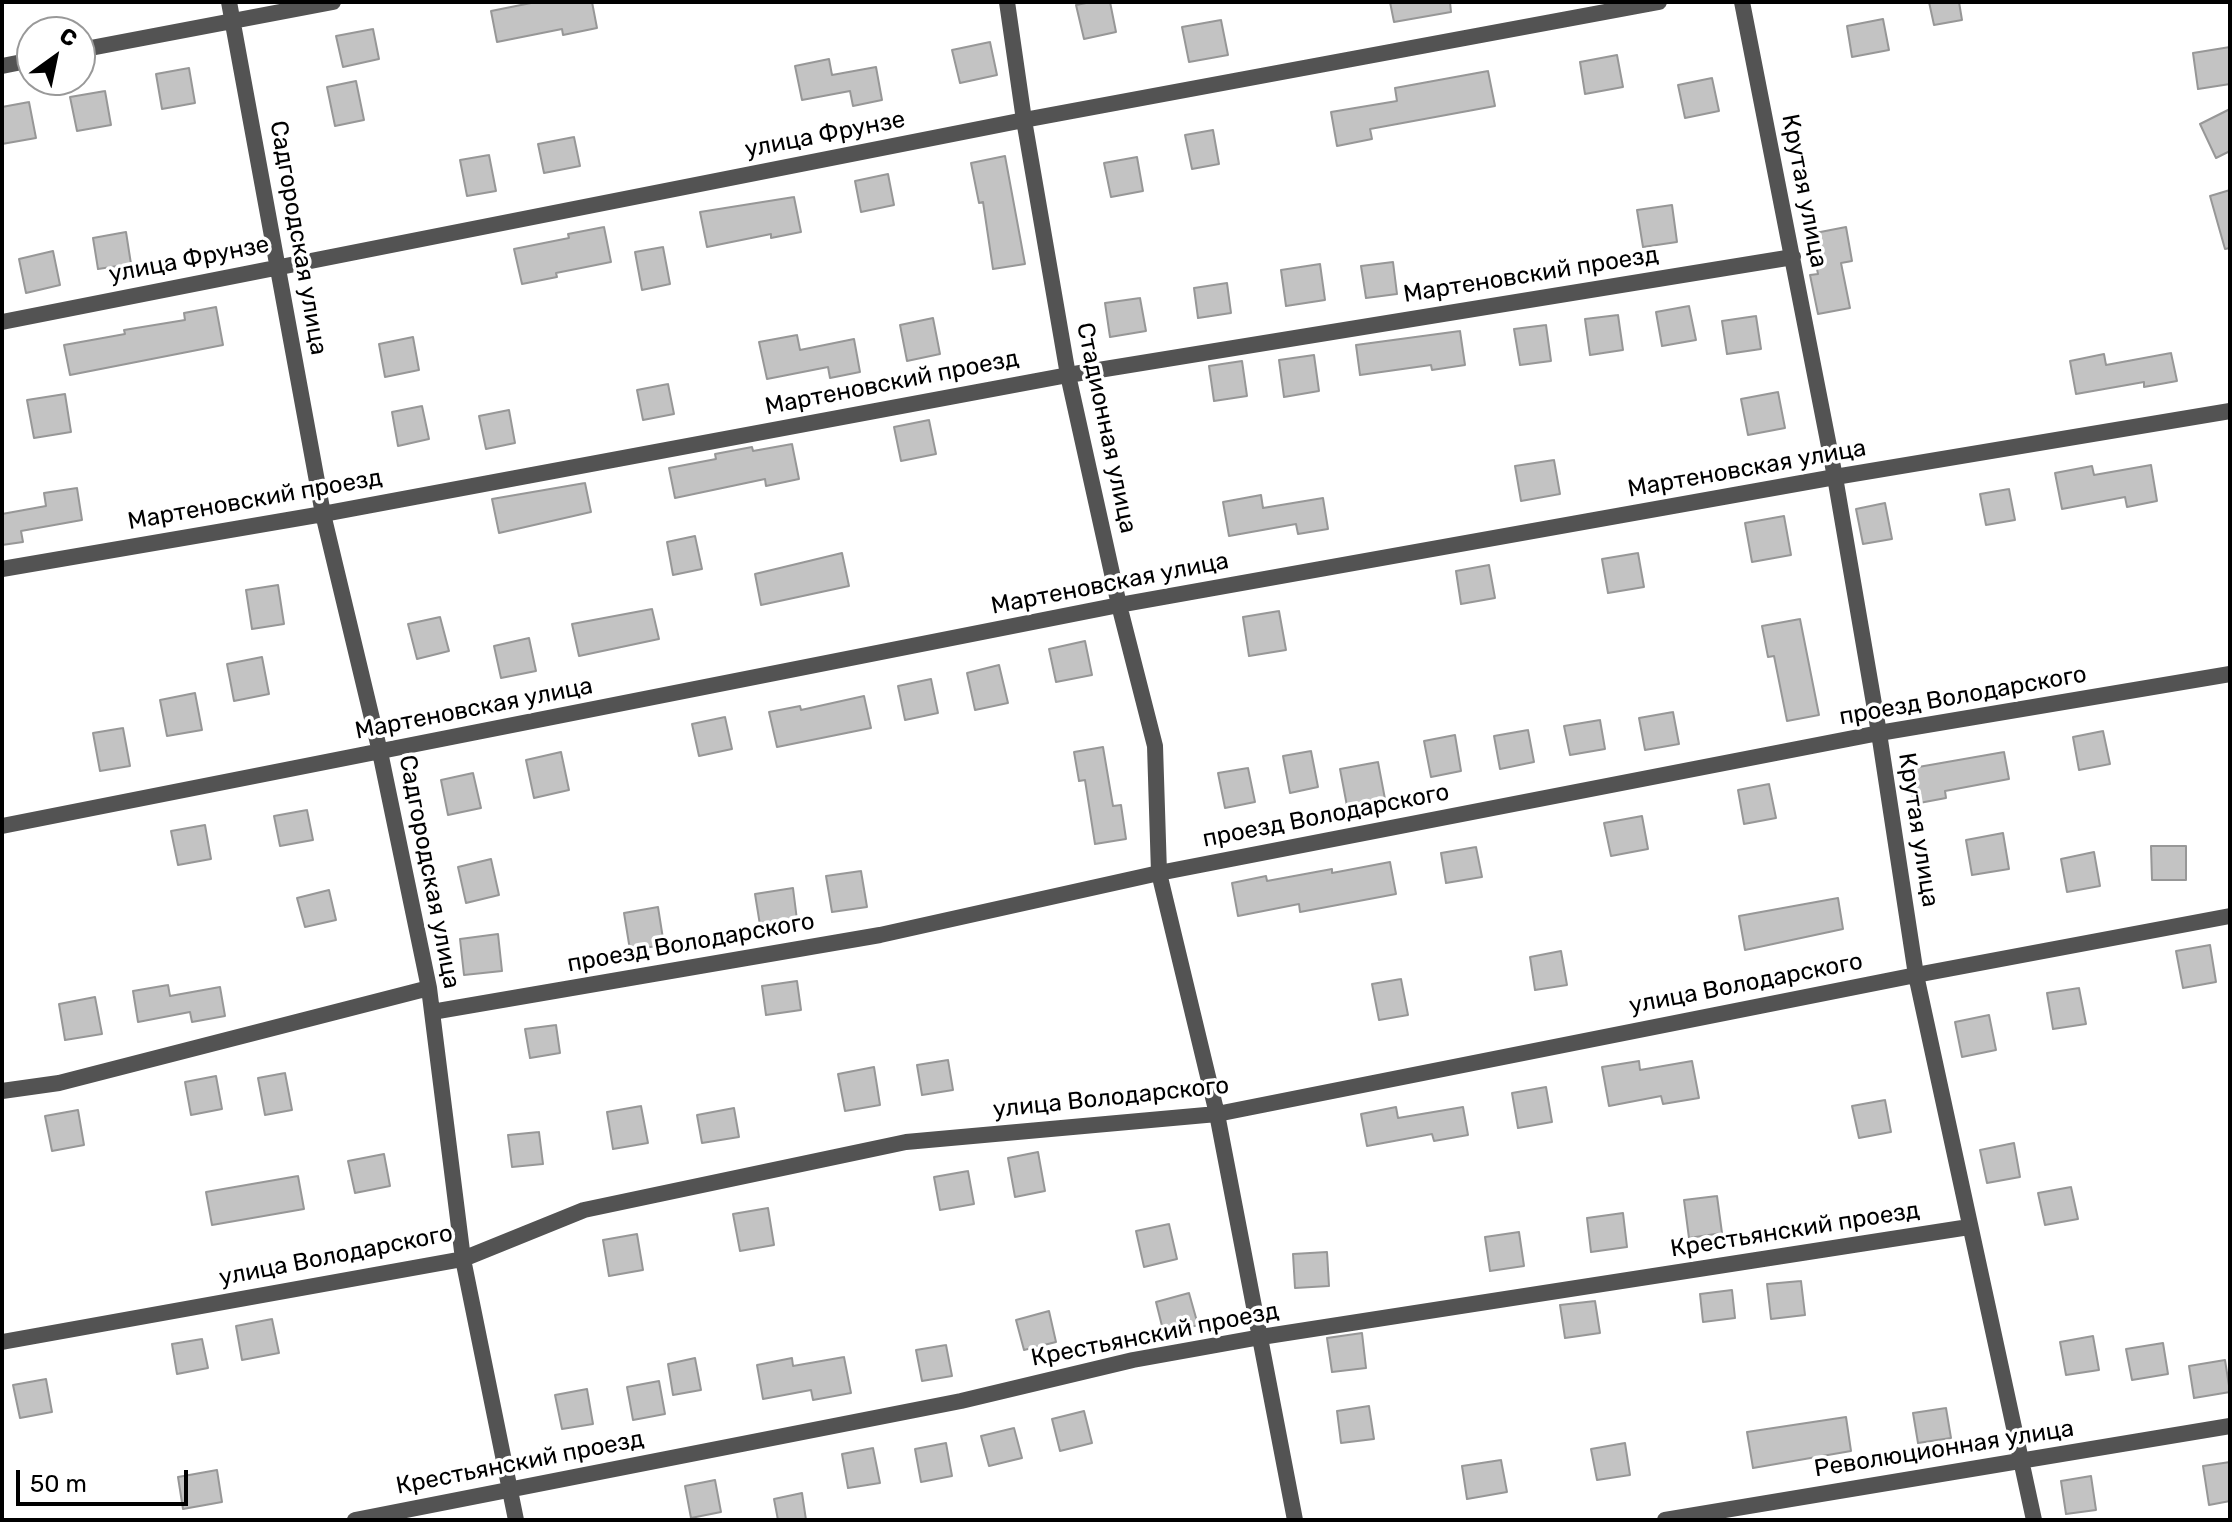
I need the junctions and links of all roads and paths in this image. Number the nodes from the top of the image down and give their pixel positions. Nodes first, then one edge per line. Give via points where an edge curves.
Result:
1 (229, 2) edge
2 (333, 2) edge
3 (1007, 2) edge
4 (1659, 2) edge
5 (1742, 2) edge
6 (233, 21) junction
7 (96, 47) edge
8 (1024, 120) junction
9 (1793, 257) junction
10 (279, 266) junction
11 (2, 322) edge
12 (1068, 375) junction
13 (2230, 411) edge
14 (1835, 477) junction
15 (323, 514) junction
16 (2, 569) edge
17 (1119, 605) junction
18 (2230, 674) edge
19 (1879, 733) junction
20 (380, 752) junction
21 (2, 826) edge
22 (1159, 873) junction
23 (2230, 916) edge
24 (1916, 975) junction
25 (429, 988) junction
26 (432, 1012) junction
27 (2, 1091) edge
28 (1217, 1114) junction
29 (1969, 1227) junction
30 (463, 1259) junction
31 (1261, 1337) junction
32 (2, 1342) edge
33 (2230, 1426) edge
34 (2022, 1461) junction
35 (511, 1488) junction
36 (355, 1520) edge
37 (516, 1520) edge
38 (1295, 1520) edge
39 (1665, 1520) edge
40 (2034, 1520) edge

1 - 6 street, Садгородская улица
2 - 6 street
3 - 8 street, Стадионная улица
4 - 8 street, улица Фрунзе
5 - 9 street, Крутая улица
6 - 7 street
6 - 10 street, Садгородская улица
8 - 10 street, улица Фрунзе
8 - 12 street, Стадионная улица
9 - 12 street, Мартеновский проезд
9 - 14 street, Крутая улица
10 - 11 street, улица Фрунзе
10 - 15 street, Садгородская улица
12 - 15 street, Мартеновский проезд
12 - 17 street, Стадионная улица
13 - 14 street, Мартеновская улица
14 - 17 street, Мартеновская улица
14 - 19 street, Крутая улица
15 - 16 street, Мартеновский проезд
15 - 20 street, Садгородская улица
17 - 20 street, Мартеновская улица
17 - 22 street, Стадионная улица via 1155,746
18 - 19 street, проезд Володарского
19 - 22 street, проезд Володарского
19 - 24 street, Крутая улица
20 - 21 street, Мартеновская улица
20 - 25 street, Садгородская улица
22 - 26 street, проезд Володарского via 880,935
22 - 28 street, Стадионная улица
23 - 24 street, улица Володарского
24 - 28 street, улица Володарского
24 - 29 street, Крутая улица
25 - 26 street, Садгородская улица
25 - 27 street via 59,1083
26 - 30 street, Садгородская улица
28 - 30 street, улица Володарского via 906,1142 584,1210
28 - 31 street, Стадионная улица
29 - 31 street, Крестьянский проезд
29 - 34 street, Крутая улица
30 - 32 street, улица Володарского
30 - 35 street, Садгородская улица
31 - 35 street, Крестьянский проезд
31 - 38 street, Стадионная улица
33 - 34 street, Революционная улица
34 - 39 street, Революционная улица
34 - 40 street, Крутая улица
35 - 36 street, Крестьянский проезд
35 - 37 street, Садгородская улица

